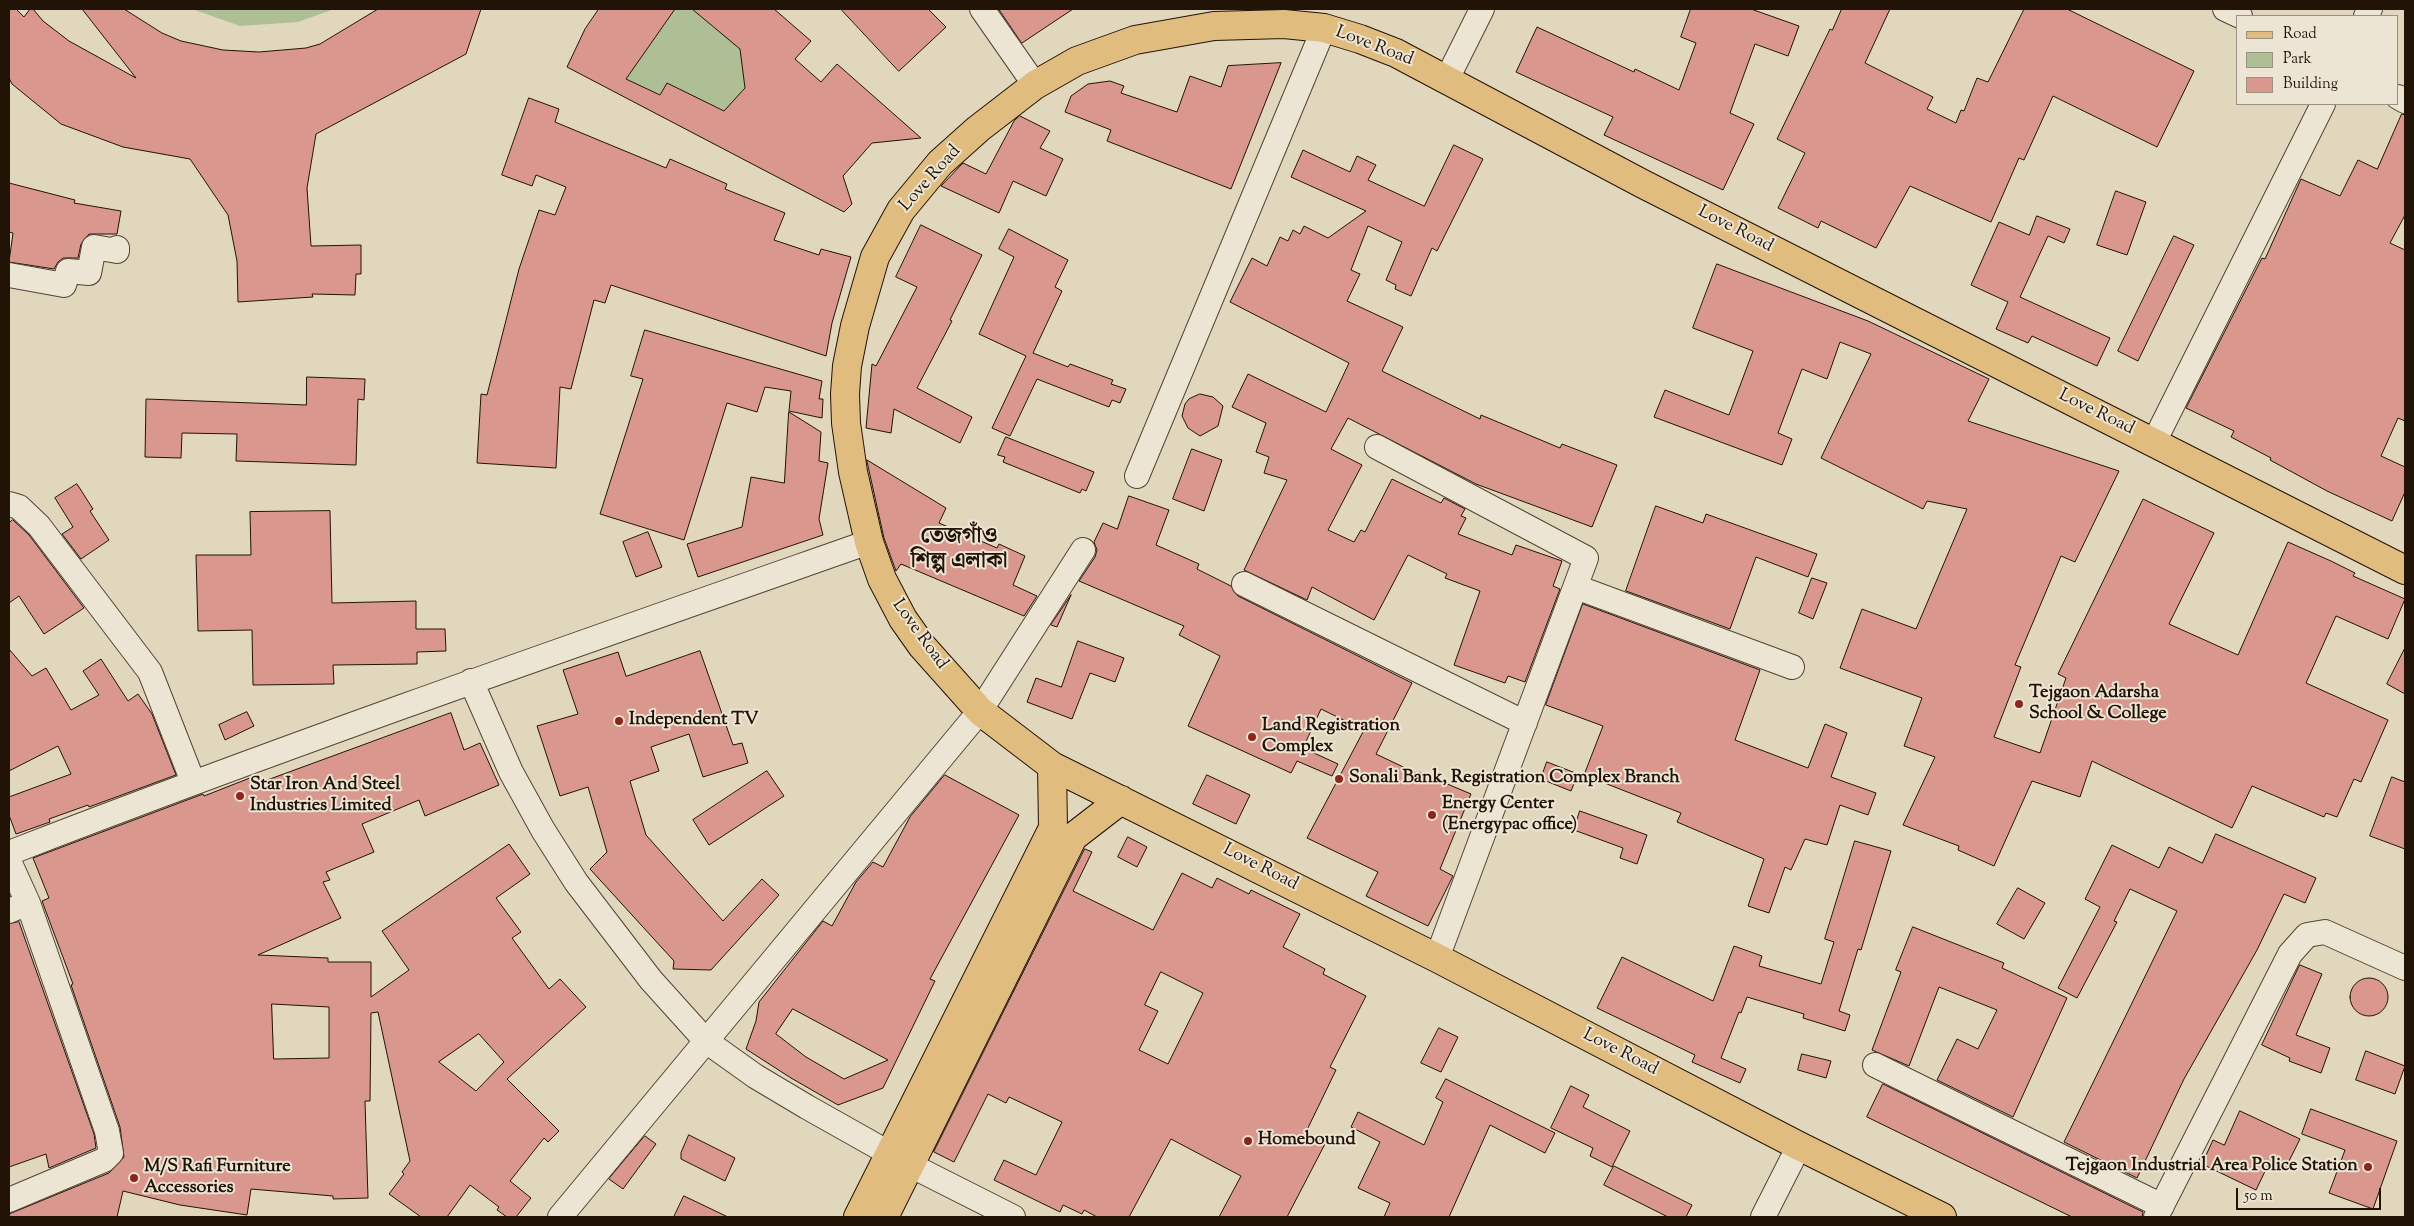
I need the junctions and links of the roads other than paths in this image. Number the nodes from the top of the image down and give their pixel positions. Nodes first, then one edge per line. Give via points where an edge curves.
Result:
1 (982, 9) edge
2 (1482, 9) edge
3 (2226, 9) edge
4 (2238, 15) edge
5 (1324, 28) junction
6 (1447, 79) junction
7 (1035, 85) junction
8 (2322, 105) edge
9 (117, 248) dead end
10 (9, 275) edge
11 (2154, 442) junction
12 (1378, 447) dead end
13 (1137, 476) dead end
14 (9, 504) edge
15 (869, 542) junction
16 (1083, 550) dead end
17 (2405, 570) edge
18 (1244, 584) dead end
19 (1576, 587) junction
20 (1792, 667) dead end
21 (471, 681) junction
22 (980, 711) junction
23 (1525, 723) junction
24 (1052, 766) junction
25 (193, 782) junction
26 (1121, 800) junction
27 (1063, 833) junction
28 (9, 853) edge
29 (9, 860) edge
30 (18, 907) edge
31 (1437, 958) junction
32 (2405, 968) edge
33 (706, 1041) junction
34 (1874, 1065) dead end
35 (1799, 1146) junction
36 (899, 1159) junction
37 (9, 1200) edge
38 (2159, 1212) edge
39 (560, 1217) edge
40 (858, 1217) edge
41 (884, 1217) edge
42 (1013, 1217) edge
43 (1763, 1217) edge
44 (1942, 1217) edge

1 - 7 street
2 - 6 street
3 - 4 street
5 - 6 main road, Love Road via 1396,53
5 - 7 main road, Love Road via 1284,24 1214,26 1172,32 1135,40 1077,61
5 - 13 street
6 - 11 main road, Love Road via 1661,193
7 - 15 main road, Love Road via 940,163 901,210 875,257 854,326 845,394 853,472
8 - 11 street
9 - 10 street via 117,251 94,247 89,273 68,271 64,285
11 - 17 main road, Love Road
12 - 19 street via 1586,558
14 - 25 street via 19,508 39,526 150,672
15 - 21 street
15 - 22 main road, Love Road via 882,579 902,619
16 - 22 street
18 - 23 street
19 - 20 street
19 - 23 street
21 - 25 street
21 - 33 street via 511,772 576,882 651,980
22 - 24 main road, Love Road
22 - 33 street
23 - 31 street
24 - 26 main road, Love Road
24 - 27 main road
25 - 28 street
26 - 27 main road
26 - 31 main road, Love Road
27 - 36 main road
29 - 30 street
30 - 37 street via 107,1131 111,1153 104,1160
31 - 35 main road, Love Road
32 - 38 street via 2325,932 2307,935 2290,954
33 - 36 street via 755,1076
33 - 39 street
34 - 38 street
35 - 43 street
35 - 44 main road, Love Road
36 - 40 main road
36 - 41 main road
36 - 42 street

